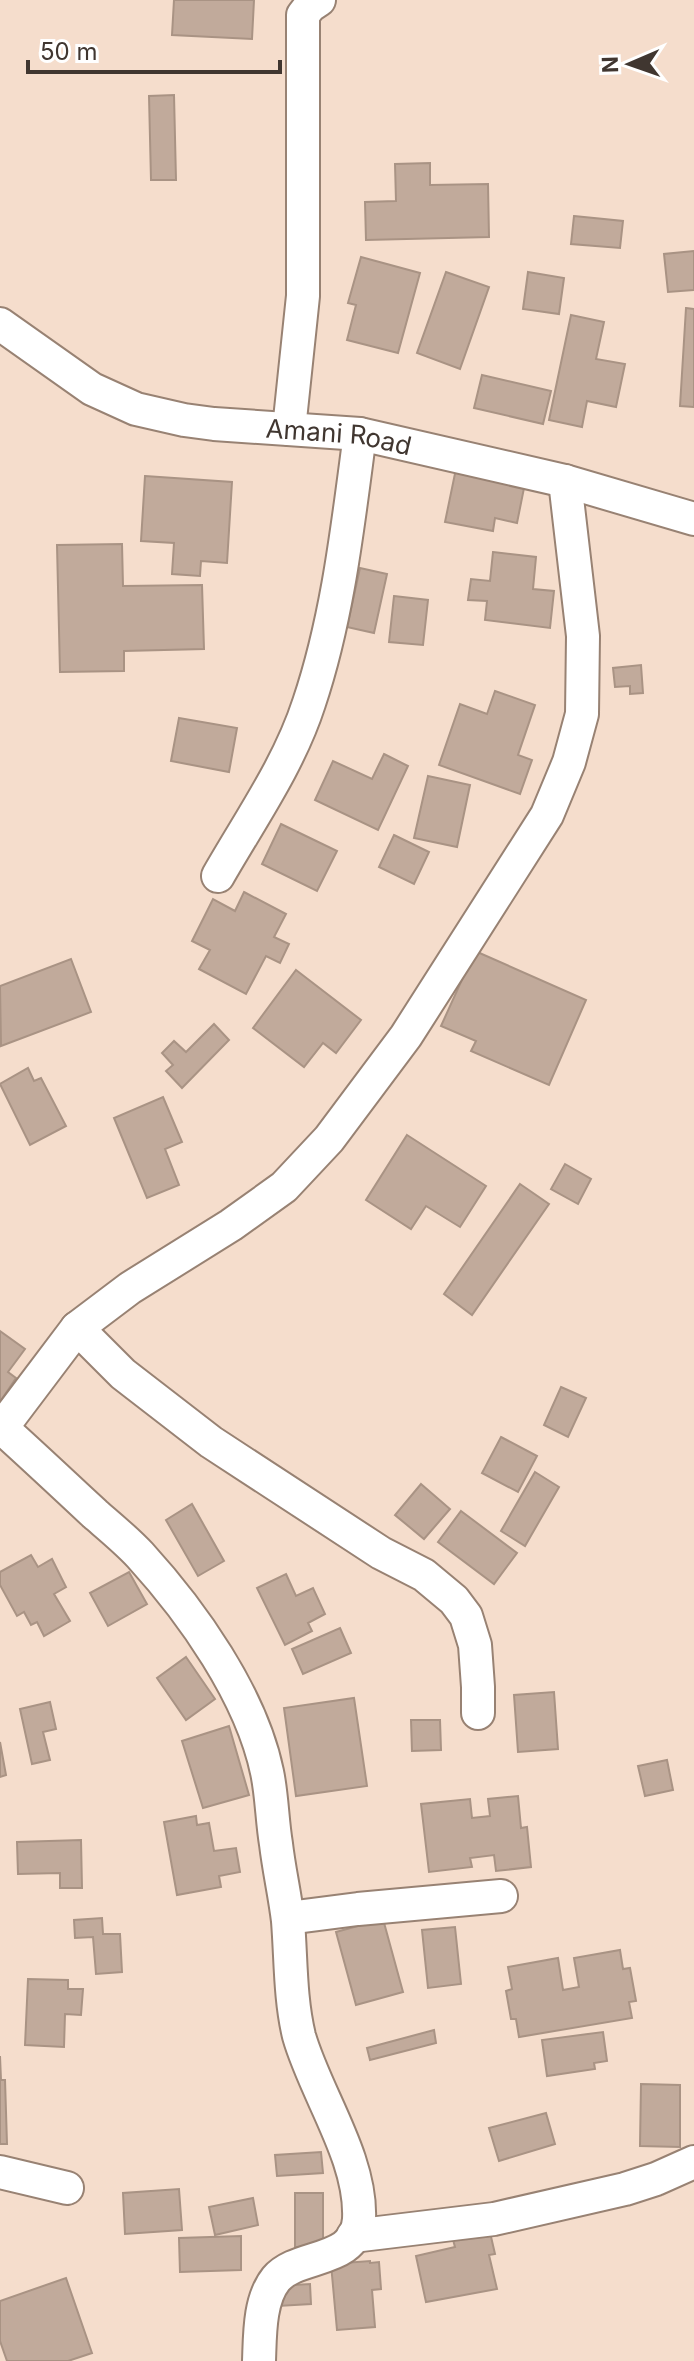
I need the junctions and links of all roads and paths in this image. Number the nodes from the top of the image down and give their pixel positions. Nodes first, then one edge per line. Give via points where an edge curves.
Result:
1 (319, 0) edge
2 (0, 324) edge
3 (289, 429) junction
4 (360, 434) junction
5 (565, 481) junction
6 (694, 519) edge
7 (218, 876) dead end
8 (77, 1328) junction
9 (1, 1429) edge
10 (478, 1713) dead end
11 (501, 1896) dead end
12 (288, 1918) junction
13 (694, 2162) edge
14 (0, 2172) edge
15 (67, 2188) dead end
16 (353, 2236) junction
17 (259, 2361) edge

1 - 3 street via 303,15 303,296
2 - 3 street, Amani Road via 92,389 136,409 214,424
3 - 4 street, Amani Road
4 - 5 street, Amani Road
4 - 7 street via 334,604 309,704 288,753
5 - 6 street, Amani Road
5 - 8 street via 583,636 582,714 547,815 406,1036 329,1139 284,1187
8 - 9 street
8 - 10 street via 123,1374 211,1442 381,1553 424,1575 454,1600 466,1616 475,1645
9 - 12 street via 139,1554 202,1632 228,1676 249,1714 267,1771
11 - 12 street
12 - 16 street via 299,2033 349,2162 359,2219
13 - 16 street via 625,2189 494,2219
14 - 15 street
16 - 17 street via 340,2250 277,2278 264,2308

